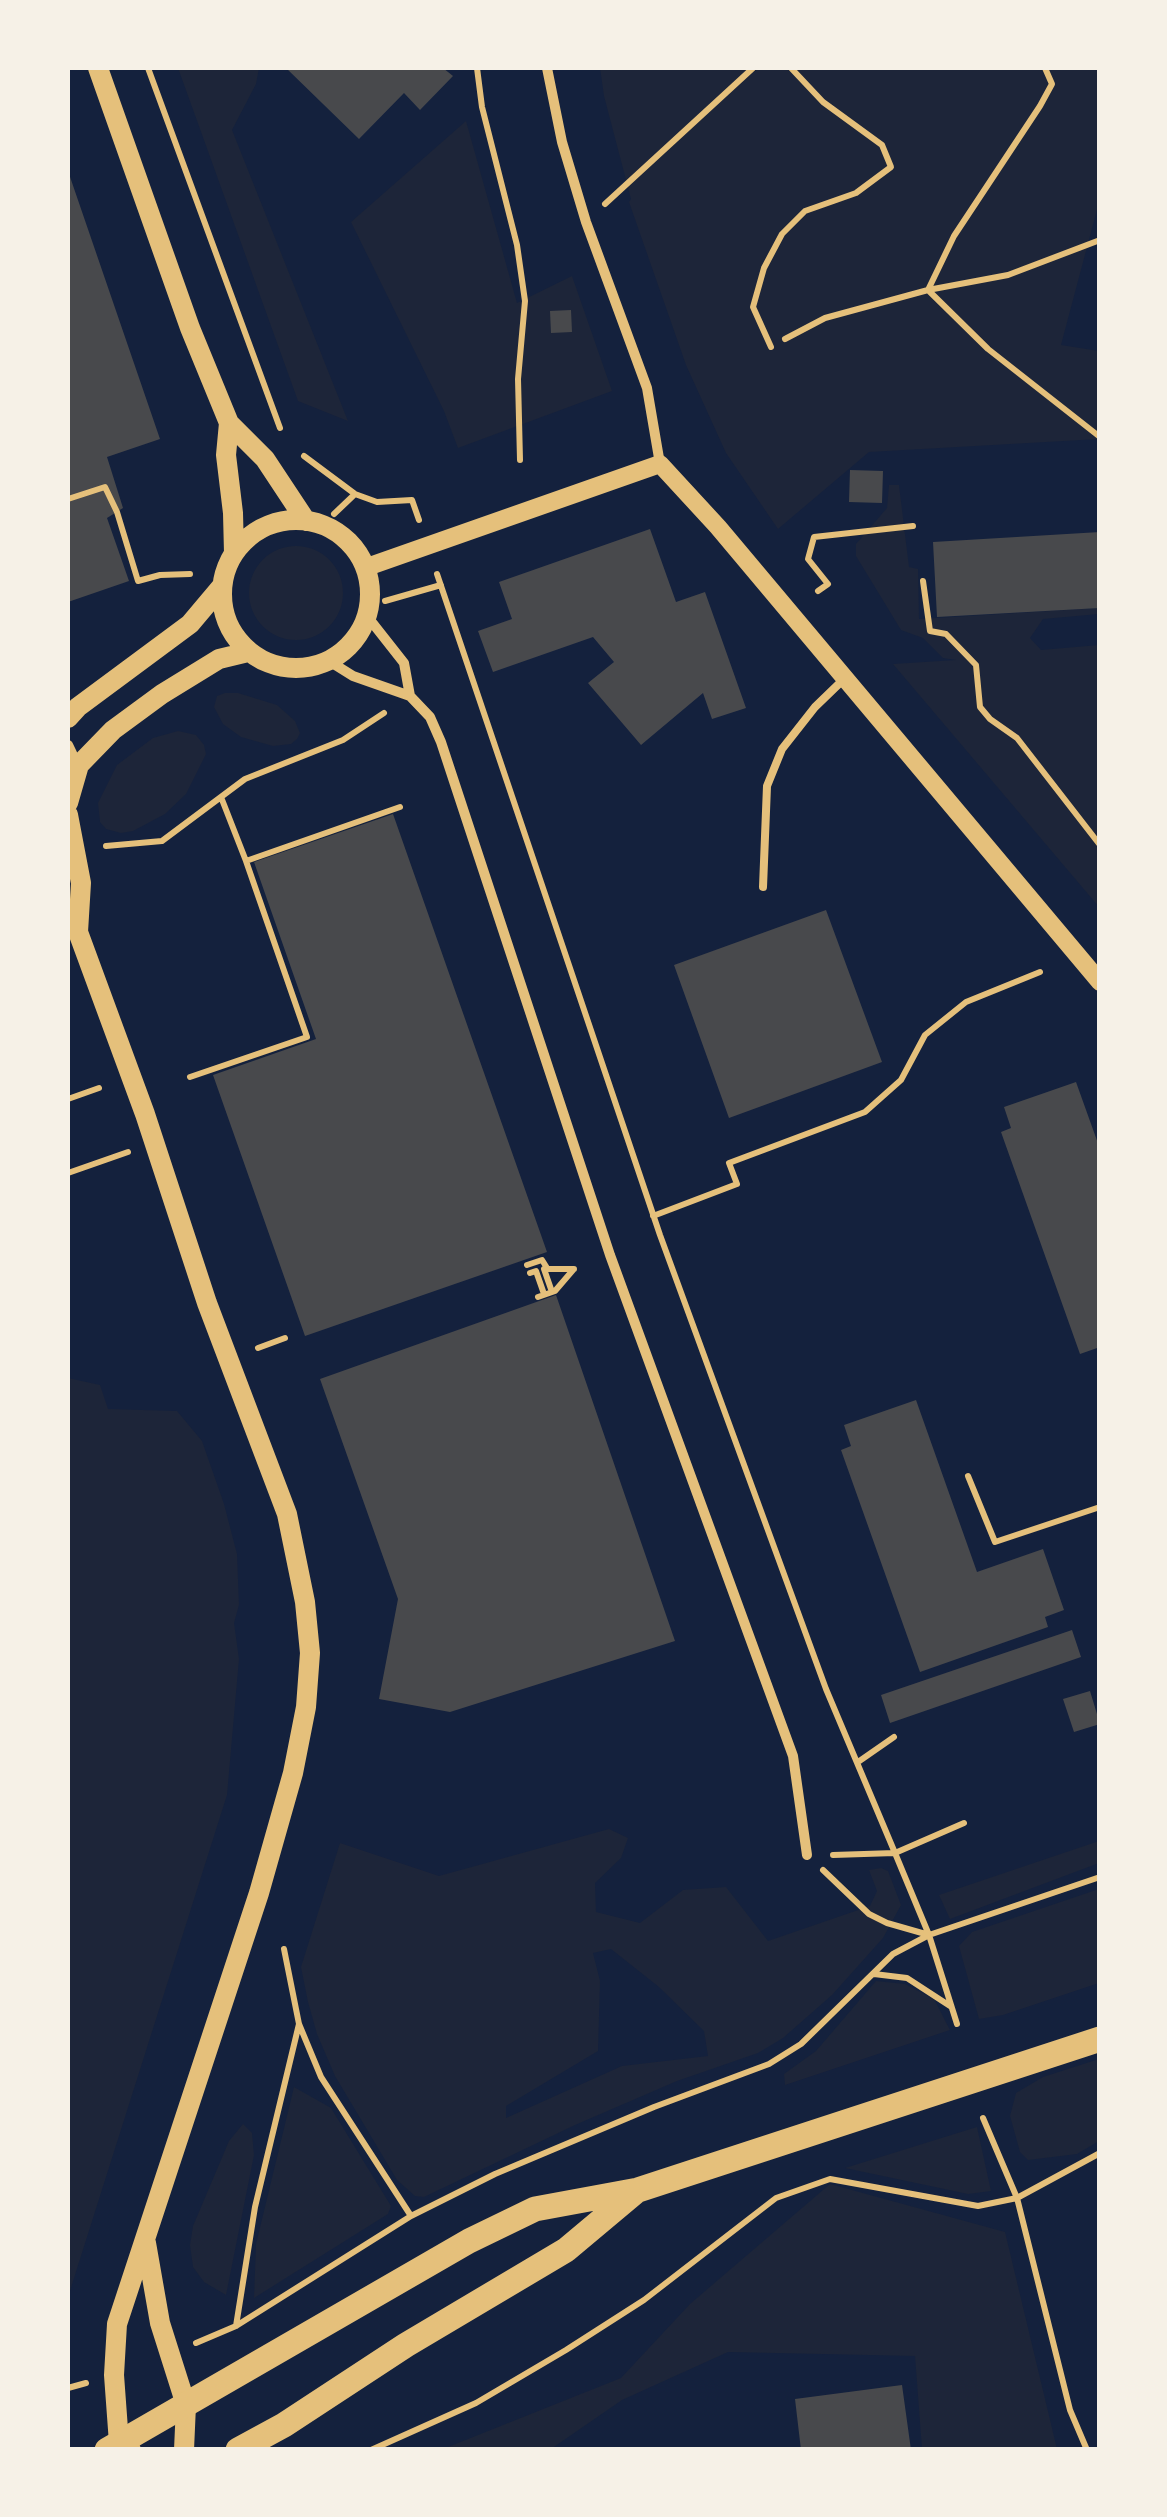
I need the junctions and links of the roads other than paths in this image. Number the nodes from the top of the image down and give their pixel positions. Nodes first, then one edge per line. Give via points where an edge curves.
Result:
1 (98, 68) edge
2 (546, 68) edge
3 (229, 423) junction
4 (660, 464) junction
5 (306, 521) junction
6 (234, 553) junction
7 (366, 567) junction
8 (222, 586) junction
9 (369, 610) junction
10 (248, 652) junction
11 (328, 661) junction
12 (845, 678) junction
13 (410, 696) junction
14 (68, 718) edge
15 (68, 745) edge
16 (73, 767) edge
17 (68, 803) edge
18 (68, 815) edge
19 (763, 887) dead end
20 (72, 924) edge
21 (1100, 982) edge
22 (807, 1855) road end
23 (1100, 2039) edge
24 (638, 2190) junction
25 (145, 2236) junction
26 (186, 2405) junction
27 (119, 2447) edge
28 (184, 2450) edge
29 (238, 2450) edge

1 - 3 main road
2 - 4 street via 586,222 648,388
3 - 5 main road via 265,459
3 - 6 main road
4 - 7 street
4 - 12 street
5 - 6 main road via 258,530
5 - 7 main road via 342,535
6 - 8 main road
7 - 9 main road
8 - 10 main road via 232,634
8 - 14 main road via 190,624
9 - 11 main road via 358,635
9 - 13 street via 404,664
10 - 11 main road via 297,669
10 - 16 main road via 219,659 162,694
11 - 13 street
12 - 19 lane via 782,749 766,786
12 - 21 street
13 - 22 street via 441,742 610,1255 794,1756
15 - 16 street
16 - 17 main road
18 - 20 main road via 81,883
20 - 25 main road via 287,1514 310,1653 294,1773
23 - 24 main road
24 - 26 main road via 535,2209
24 - 29 main road via 566,2250
25 - 26 main road via 160,2323
25 - 27 main road via 113,2346
26 - 27 main road
26 - 28 main road

